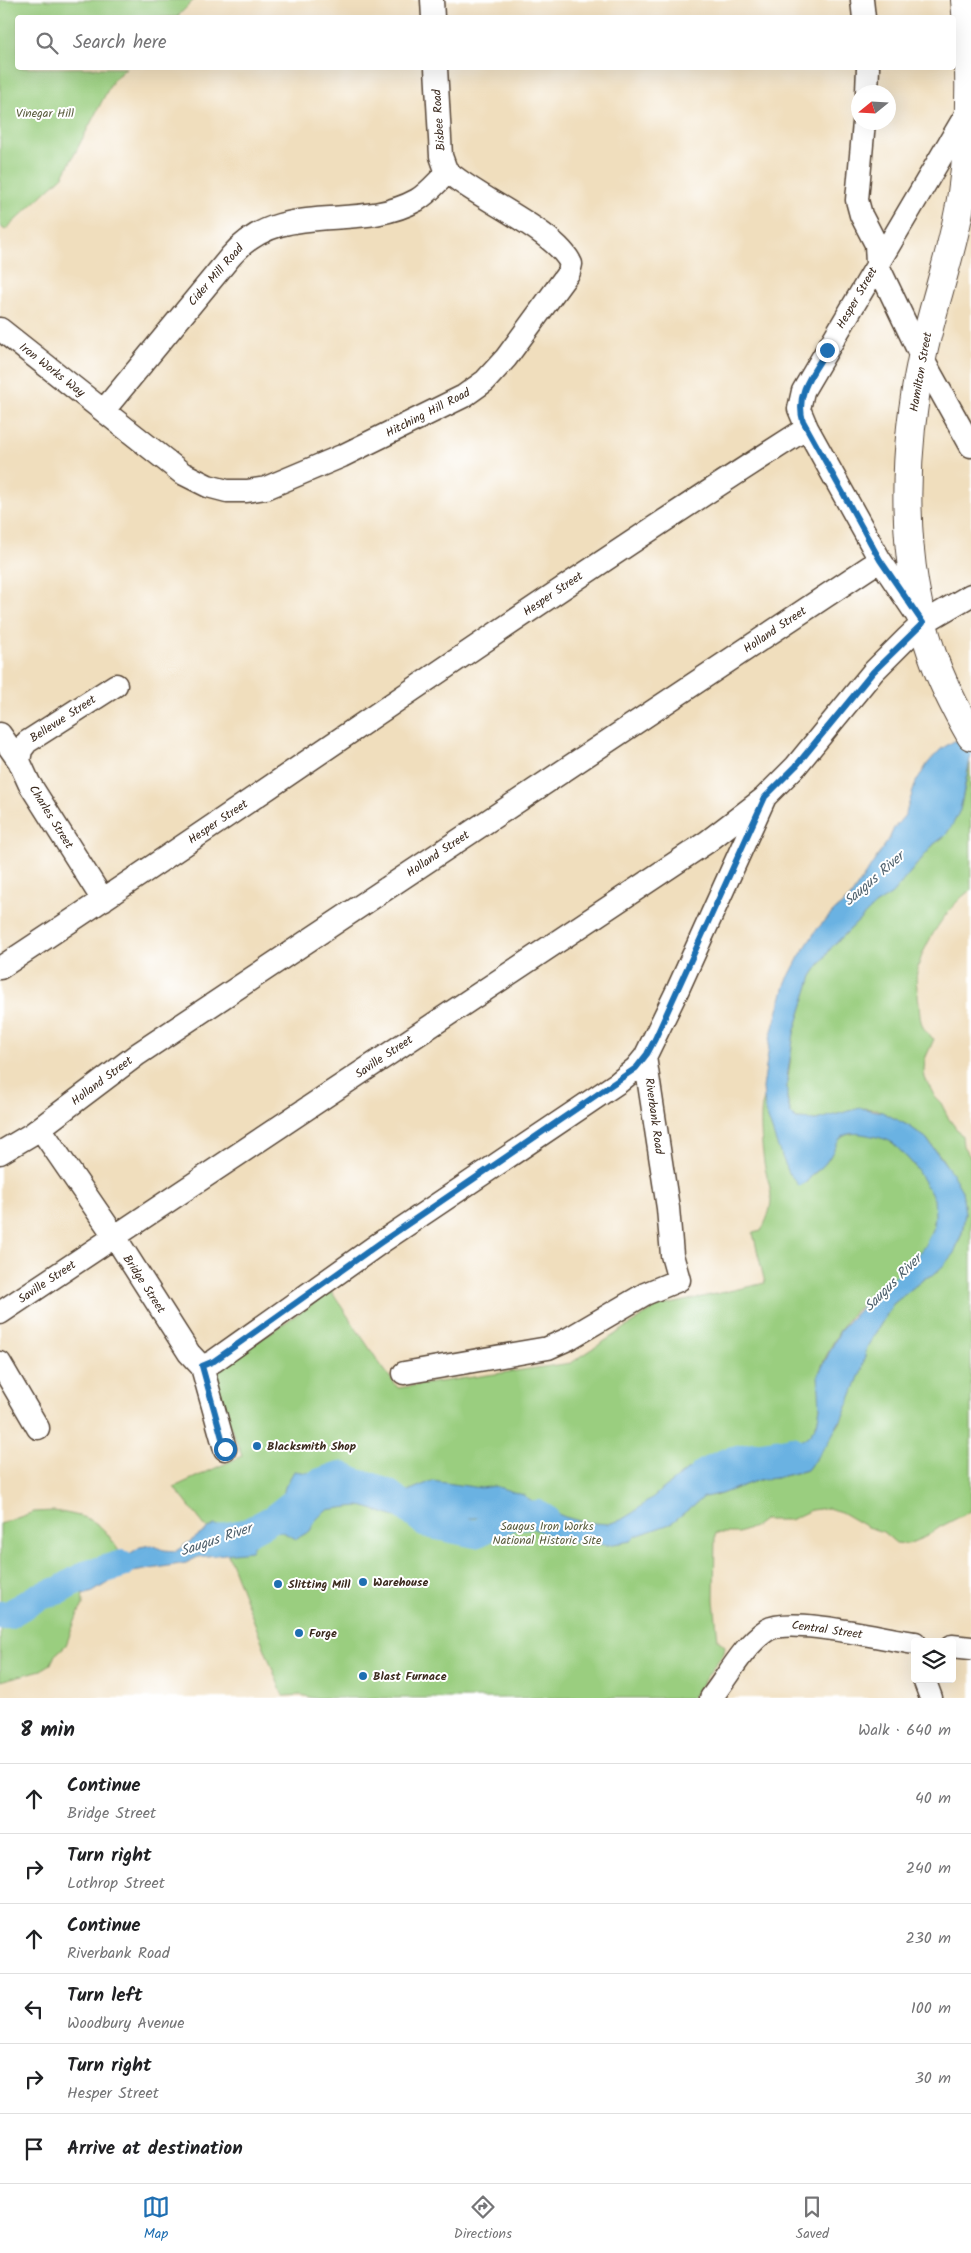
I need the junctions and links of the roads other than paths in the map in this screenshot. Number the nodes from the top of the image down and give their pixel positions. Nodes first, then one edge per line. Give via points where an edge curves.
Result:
1 (432, 0) edge
2 (862, 0) edge
3 (965, 0) edge
4 (433, 15) edge
5 (864, 15) edge
6 (436, 70) edge
7 (868, 70) edge
8 (867, 85) edge
9 (968, 111) junction
10 (863, 130) edge
11 (448, 172) junction
12 (967, 195) edge
13 (877, 264) junction
14 (0, 329) edge
15 (922, 358) junction
16 (104, 410) junction
17 (807, 428) junction
18 (971, 446) edge
19 (880, 560) junction
20 (971, 595) edge
21 (923, 623) junction
22 (116, 685) dead end
23 (969, 732) edge
24 (0, 734) edge
25 (19, 761) junction
26 (765, 797) junction
27 (103, 900) junction
28 (0, 968) edge
29 (645, 1057) junction
30 (40, 1128) junction
31 (0, 1154) edge
32 (115, 1237) junction
33 (0, 1313) edge
34 (0, 1363) edge
35 (202, 1366) junction
36 (404, 1373) dead end
37 (38, 1428) dead end
38 (225, 1449) dead end
39 (911, 1644) edge
40 (956, 1646) edge
41 (971, 1648) edge
42 (727, 1677) junction
43 (925, 1683) edge
44 (711, 1698) edge
45 (735, 1698) edge
46 (931, 1698) edge

1 - 4 street
2 - 5 street
3 - 9 main road, Hamilton Street
6 - 11 street, Bisbee Road via 442,156
7 - 8 street
9 - 12 main road, Hamilton Street
9 - 13 street, Hesper Street
10 - 13 street via 857,200 876,244
11 - 16 street, Cider Mill Road via 424,195 392,210 283,223 250,237
11 - 16 street, Hitching Hill Road via 548,238 571,264 569,272 506,358 485,381 464,396 342,456 266,488 247,491 218,489 190,479
12 - 15 main road, Hamilton Street
13 - 15 street
13 - 17 street, Hesper Street via 803,391 800,408
14 - 16 street, Iron Works Way
15 - 18 street
15 - 21 main road, Hamilton Street via 908,471 909,534
17 - 19 street
17 - 27 street, Hesper Street via 525,612
19 - 21 street
19 - 30 street, Holland Street via 138,1054
20 - 21 street
21 - 23 main road, Hamilton Street via 933,656
21 - 26 street via 873,672 796,766
22 - 25 street, Bellevue Street via 38,734 21,750
24 - 25 street, Charles Street
25 - 27 street, Charles Street via 28,783
26 - 29 street
26 - 32 street, Saville Street via 707,842
27 - 28 street, Hesper Street
29 - 35 street via 619,1082 380,1243 214,1361
29 - 36 street, Riverbank Road via 672,1256 679,1280 645,1294 568,1340 548,1348
30 - 31 street, Holland Street
30 - 32 street, Bridge Street
32 - 33 street, Saville Street
32 - 35 street, Bridge Street via 189,1353
34 - 37 street
35 - 38 street, Bridge Street
39 - 42 street, Central Street via 803,1625 776,1626 757,1639
40 - 41 street
42 - 44 street, Central Street
42 - 45 street
43 - 46 street

